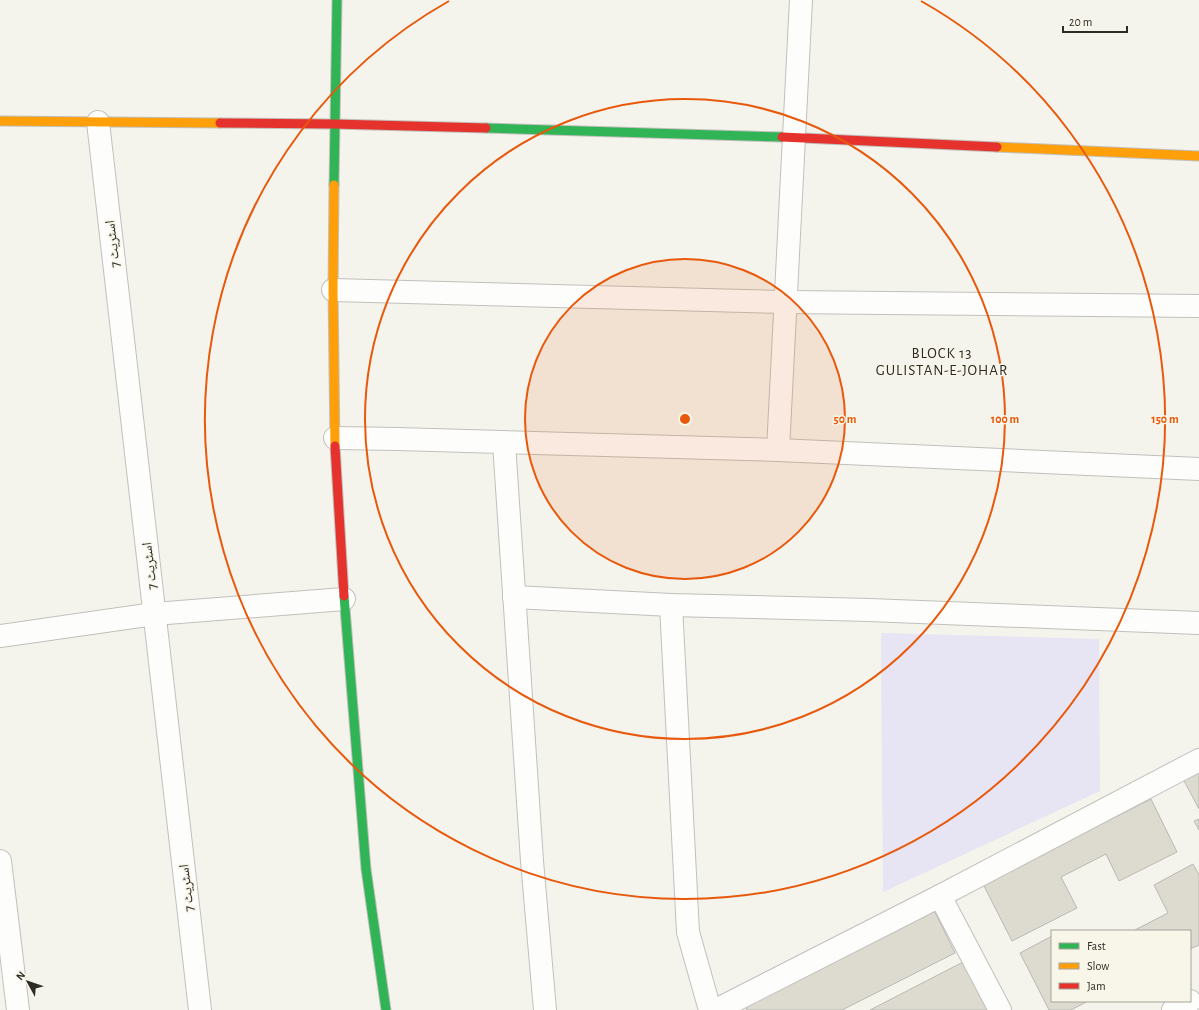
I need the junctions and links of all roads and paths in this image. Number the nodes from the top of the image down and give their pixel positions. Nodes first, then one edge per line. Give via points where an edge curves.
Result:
1 (337, 0) edge
2 (801, 0) edge
3 (0, 121) edge
4 (98, 122) junction
5 (334, 124) junction
6 (794, 137) junction
7 (1199, 156) edge
8 (333, 290) junction
9 (785, 302) junction
10 (1199, 306) edge
11 (335, 438) junction
12 (504, 443) junction
13 (778, 450) junction
14 (1199, 469) edge
15 (514, 596) junction
16 (344, 599) junction
17 (671, 605) junction
18 (154, 614) junction
19 (1199, 623) edge
20 (0, 636) edge
21 (1199, 760) edge
22 (0, 861) edge
23 (940, 896) junction
24 (1188, 1002) edge
25 (18, 1010) edge
26 (200, 1010) edge
27 (386, 1010) edge
28 (545, 1010) edge
29 (710, 1010) edge
30 (716, 1010) edge
31 (1000, 1010) edge
32 (1173, 1010) edge

1 - 5 street
2 - 6 street
3 - 4 street
4 - 5 street
4 - 18 street, اسٹریٹ 7
5 - 6 street
5 - 8 street
6 - 7 street
6 - 9 street
8 - 9 street
8 - 11 street
9 - 10 street
9 - 13 street
11 - 12 street
11 - 16 street
12 - 13 street
12 - 15 street
13 - 14 street
15 - 17 street
15 - 28 street
16 - 18 street
16 - 27 street via 366,869
17 - 19 street
17 - 29 street via 688,932
18 - 20 street
18 - 26 street, اسٹریٹ 7
21 - 23 street
22 - 25 street
23 - 30 street
23 - 31 street
24 - 32 street

